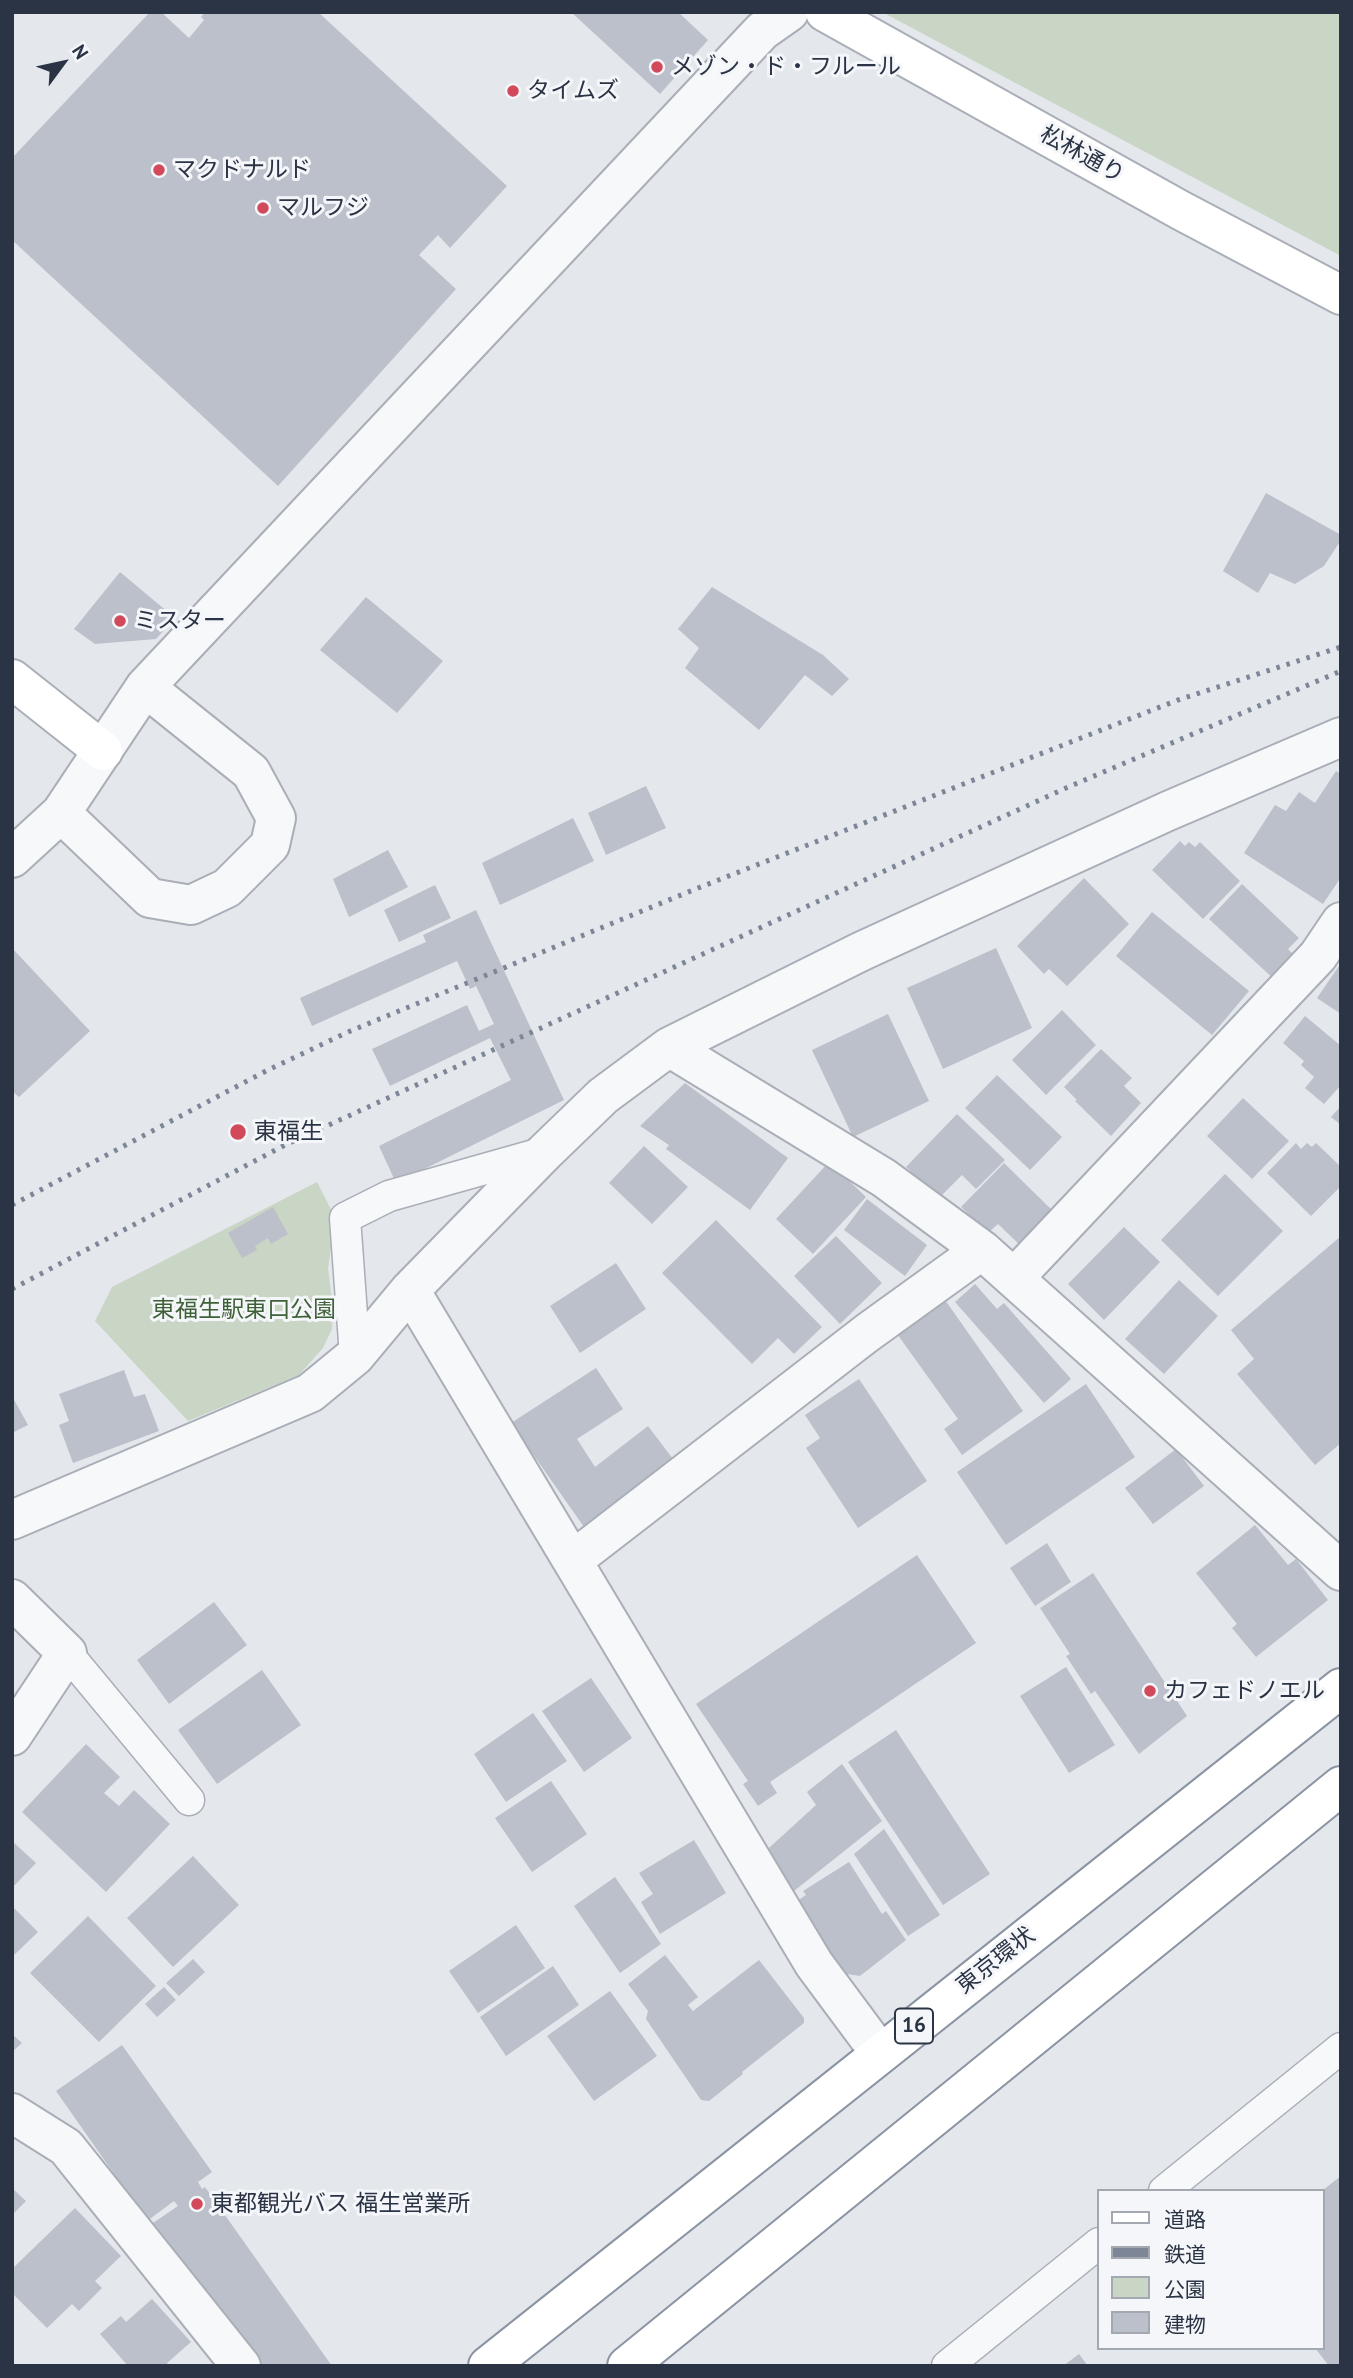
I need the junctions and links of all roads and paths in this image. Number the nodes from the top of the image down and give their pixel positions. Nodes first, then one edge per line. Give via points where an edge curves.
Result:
1 (789, 12) edge
2 (825, 12) edge
3 (1341, 295) edge
4 (12, 679) edge
5 (145, 687) junction
6 (1341, 737) edge
7 (103, 751) junction
8 (61, 813) junction
9 (12, 858) edge
10 (1341, 922) edge
11 (669, 1047) junction
12 (545, 1152) junction
13 (982, 1250) junction
14 (1014, 1278) junction
15 (410, 1290) junction
16 (355, 1356) junction
17 (12, 1520) edge
18 (573, 1560) junction
19 (1341, 1572) edge
20 (12, 1599) edge
21 (67, 1653) junction
22 (1341, 1688) edge
23 (12, 1736) edge
24 (1341, 1786) edge
25 (189, 1800) dead end
26 (880, 2053) junction
27 (1339, 2054) edge
28 (12, 2113) edge
29 (1167, 2189) edge
30 (1098, 2244) edge
31 (241, 2366) edge
32 (488, 2366) edge
33 (627, 2366) edge
34 (947, 2366) edge

1 - 5 street via 762,31
2 - 3 main road, 松林通り
4 - 7 main road
5 - 7 street
5 - 8 street via 251,772 276,818 270,845 227,888 191,905 150,898
6 - 11 street via 862,951
7 - 8 street
8 - 9 street
10 - 14 street via 1318,956
11 - 12 street via 603,1096
11 - 13 street via 884,1178
12 - 15 street
12 - 16 lane via 388,1196 345,1218
13 - 14 street
13 - 18 street
14 - 19 street
15 - 16 street
15 - 18 street
16 - 17 street via 310,1394
18 - 26 street via 814,1964
20 - 21 street
21 - 23 street
21 - 25 lane
22 - 26 main road, 東京環状 / 16
24 - 33 main road
26 - 32 main road, 東京環状 / 16
27 - 29 lane
28 - 31 street via 66,2147
30 - 34 lane

